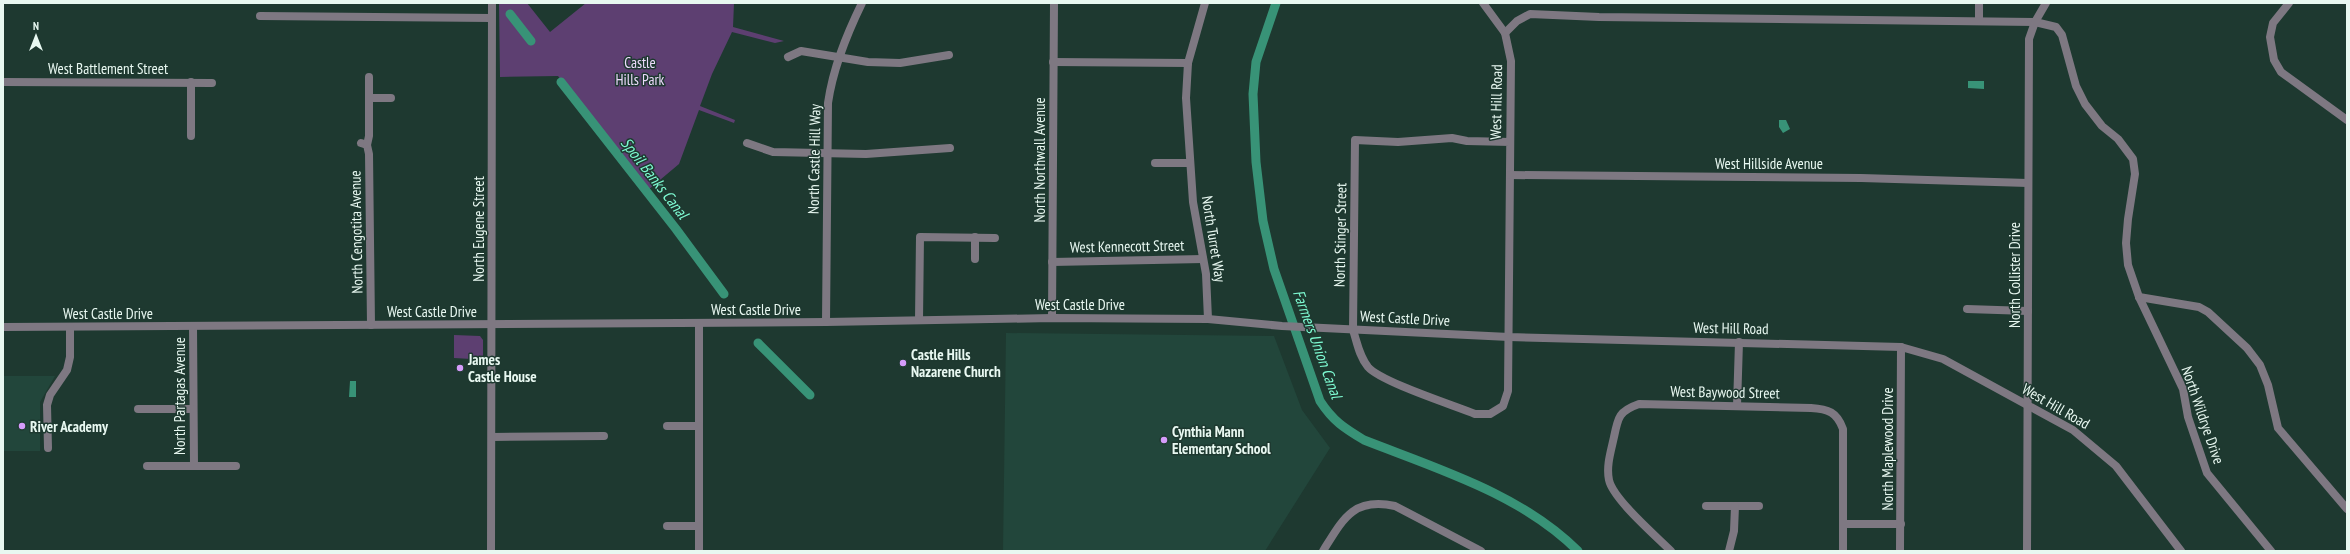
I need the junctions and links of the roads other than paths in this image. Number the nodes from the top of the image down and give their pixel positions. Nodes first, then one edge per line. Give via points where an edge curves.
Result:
1 (492, 3) edge
2 (862, 3) edge
3 (1054, 3) edge
4 (1205, 3) edge
5 (1483, 3) edge
6 (1979, 3) edge
7 (2046, 3) edge
8 (2289, 3) edge
9 (260, 16) dead end
10 (491, 18) junction
11 (1979, 21) junction
12 (2035, 22) junction
13 (1505, 33) junction
14 (949, 55) dead end
15 (788, 57) dead end
16 (839, 57) junction
17 (1053, 62) junction
18 (1188, 63) junction
19 (369, 77) dead end
20 (3, 82) edge
21 (191, 82) junction
22 (212, 83) dead end
23 (369, 98) junction
24 (391, 98) dead end
25 (2347, 120) edge
26 (191, 136) dead end
27 (1510, 142) junction
28 (747, 143) dead end
29 (950, 148) dead end
30 (828, 151) junction
31 (1155, 163) dead end
32 (1190, 163) junction
33 (1510, 175) junction
34 (2028, 183) junction
35 (975, 237) junction
36 (995, 238) dead end
37 (975, 258) dead end
38 (1203, 259) junction
39 (1052, 262) junction
40 (2139, 297) junction
41 (1967, 309) dead end
42 (2028, 311) junction
43 (1052, 318) junction
44 (1208, 319) junction
45 (919, 320) junction
46 (826, 322) junction
47 (699, 323) junction
48 (371, 325) junction
49 (492, 325) junction
50 (3, 326) edge
51 (193, 326) junction
52 (70, 327) junction
53 (1353, 330) junction
54 (1509, 337) junction
55 (1739, 342) junction
56 (1901, 347) junction
57 (1737, 406) junction
58 (2028, 407) junction
59 (138, 409) dead end
60 (193, 409) junction
61 (667, 426) dead end
62 (699, 426) junction
63 (604, 436) dead end
64 (492, 437) junction
65 (48, 448) dead end
66 (147, 466) dead end
67 (194, 466) junction
68 (236, 466) dead end
69 (1706, 506) dead end
70 (1735, 506) junction
71 (1759, 506) dead end
72 (2347, 509) edge
73 (1843, 524) junction
74 (1900, 524) junction
75 (667, 526) dead end
76 (699, 526) junction
77 (2173, 540) junction
78 (492, 551) edge
79 (699, 551) edge
80 (1323, 551) edge
81 (1482, 551) edge
82 (1671, 551) edge
83 (1729, 551) edge
84 (1843, 551) edge
85 (1900, 551) edge
86 (2027, 551) edge
87 (2173, 551) edge
88 (2181, 551) edge
89 (2271, 551) edge

1 - 10 street, North Eugene Street
2 - 16 street, North Castle Hill Way
3 - 17 street, North Northwall Avenue
4 - 18 street, North Turret Way
5 - 13 street, West Hill Road
6 - 11 street
7 - 12 street, North Collister Drive
8 - 25 street via 2273,23 2270,37 2274,60 2281,72
9 - 10 street
10 - 49 street, North Eugene Street
11 - 12 street, North Wildrye Drive
11 - 13 street, North Wildrye Drive via 1530,14 1517,20
12 - 34 street, North Collister Drive via 2029,39
12 - 40 street, North Wildrye Drive via 2056,27 2062,35 2076,86 2085,104 2102,126 2118,139 2132,159 2135,174 2126,243 2128,265
13 - 27 street, West Hill Road via 1511,61
14 - 16 street via 900,63 868,62
15 - 16 street via 801,51
16 - 30 street, North Castle Hill Way via 831,81 828,103
17 - 18 street
17 - 39 street, North Northwall Avenue
18 - 32 street, North Turret Way via 1186,98
19 - 23 street, North Cengotita Avenue
20 - 21 street, West Battlement Street
21 - 22 street, West Battlement Street
21 - 26 street
23 - 24 street
23 - 48 street, North Cengotita Avenue via 369,136 364,144 369,154
27 - 33 street, West Hill Road
27 - 53 street, North Stinger Street via 1452,138 1398,142 1355,140
28 - 30 street via 773,152
29 - 30 street via 906,153
30 - 46 street, North Castle Hill Way
31 - 32 street
32 - 38 street, North Turret Way via 1193,202
33 - 34 street, West Hillside Avenue via 1861,178
33 - 54 street, West Hill Road
34 - 42 street, North Collister Drive
35 - 36 street
35 - 37 street
35 - 45 street via 920,237
38 - 39 street, West Kennecott Street
38 - 44 street, North Turret Way via 1208,288
39 - 43 street, North Northwall Avenue
40 - 72 street via 2199,307 2208,312 2247,348 2260,364 2268,385 2278,428
40 - 89 street, North Wildrye Drive via 2182,389 2188,417 2207,473
41 - 42 street
42 - 58 street, North Collister Drive
43 - 44 street, West Castle Drive
43 - 45 street, West Castle Drive
44 - 53 street, West Castle Drive
45 - 46 street, West Castle Drive
46 - 47 street, West Castle Drive
47 - 49 street, West Castle Drive
47 - 62 street
48 - 49 street, West Castle Drive
48 - 51 street, West Castle Drive
49 - 64 street, North Eugene Street
50 - 52 street, West Castle Drive
51 - 52 street, West Castle Drive
51 - 60 street, North Partagas Avenue
52 - 65 street via 70,356 67,370 50,395 48,405
53 - 54 street, West Castle Drive
53 - 54 street, North Stinger Street via 1360,353 1368,367 1382,377 1475,414 1490,414 1503,406 1508,391
54 - 55 street, West Hill Road
55 - 56 street, West Hill Road
55 - 57 street
56 - 58 street, West Hill Road via 1943,359
56 - 74 street, North Maplewood Drive
57 - 73 street, West Baywood Street via 1824,409 1833,412 1843,429
57 - 82 street, West Baywood Street via 1639,404 1627,408 1618,417 1609,460 1609,480 1618,497
58 - 77 street, West Hill Road via 2073,430 2099,450 2116,466
58 - 86 street, North Collister Drive
59 - 60 street
60 - 67 street, North Partagas Avenue
61 - 62 street
62 - 76 street
63 - 64 street
64 - 78 street, North Eugene Street
66 - 67 street
67 - 68 street
69 - 70 street
70 - 71 street
70 - 83 street via 1734,531
73 - 74 street
73 - 84 street
74 - 85 street, North Maplewood Drive
75 - 76 street
76 - 79 street
77 - 87 street
77 - 88 street, West Hill Road
80 - 81 street via 1342,521 1352,511 1366,504 1380,503 1395,506

